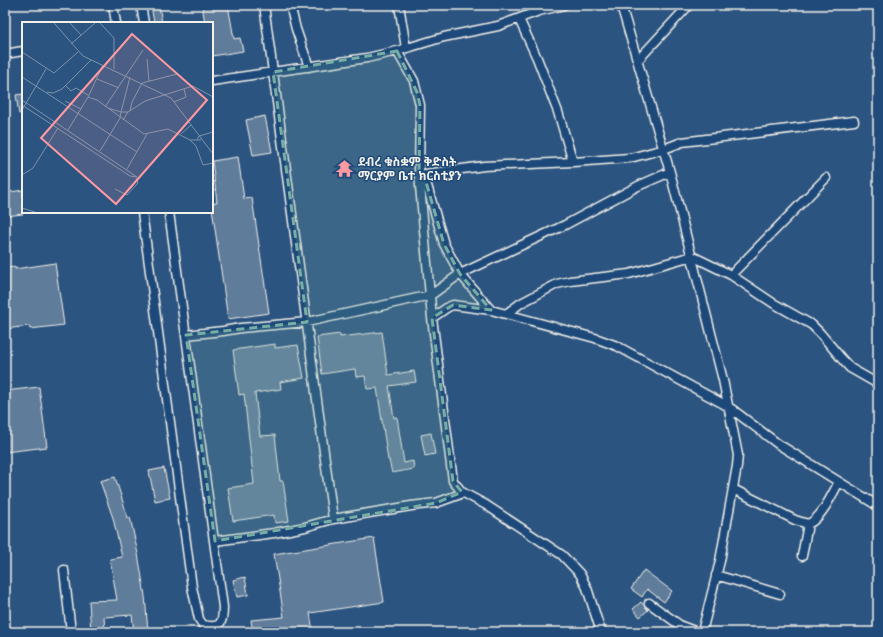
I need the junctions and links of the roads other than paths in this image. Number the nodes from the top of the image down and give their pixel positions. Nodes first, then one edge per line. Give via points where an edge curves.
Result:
1 (113, 5) edge
2 (141, 5) edge
3 (264, 5) edge
4 (290, 5) edge
5 (399, 5) edge
6 (564, 5) edge
7 (621, 5) edge
8 (689, 5) edge
9 (519, 19) junction
10 (116, 22) edge
11 (144, 22) edge
12 (406, 48) junction
13 (22, 51) edge
14 (397, 51) junction
15 (5, 54) edge
16 (638, 60) junction
17 (309, 67) junction
18 (273, 72) junction
19 (213, 81) edge
20 (854, 121) dead end
21 (664, 149) junction
22 (573, 162) junction
23 (670, 172) junction
24 (421, 175) junction
25 (826, 178) dead end
26 (142, 213) edge
27 (169, 213) edge
28 (692, 256) junction
29 (460, 274) junction
30 (731, 275) junction
31 (431, 295) junction
32 (491, 310) junction
33 (506, 314) junction
34 (432, 318) junction
35 (307, 322) junction
36 (186, 335) junction
37 (878, 384) edge
38 (729, 407) junction
39 (839, 482) junction
40 (733, 489) junction
41 (462, 492) junction
42 (878, 506) edge
43 (333, 519) junction
44 (808, 524) junction
45 (215, 541) junction
46 (802, 556) dead end
47 (64, 570) dead end
48 (716, 575) junction
49 (780, 594) dead end
50 (649, 603) dead end
51 (205, 629) edge
52 (71, 632) edge
53 (601, 632) edge
54 (697, 632) edge
55 (702, 632) edge

1 - 10 street
2 - 11 street
3 - 18 street
4 - 17 street
5 - 12 street
6 - 9 street
7 - 16 street
8 - 16 street
9 - 12 street
9 - 22 street via 558,112
12 - 14 street
13 - 15 street
14 - 17 street
14 - 24 street via 414,81 420,105
16 - 21 street
17 - 18 street
18 - 19 street
18 - 35 street
20 - 21 street via 682,142
21 - 22 street via 630,158
21 - 23 street
22 - 24 street via 484,166
23 - 28 street
23 - 29 street
24 - 29 street via 444,244
24 - 31 street
25 - 30 street
26 - 51 street via 192,587 199,619
27 - 36 street
28 - 30 street
28 - 33 street via 629,274 557,284
28 - 38 street
29 - 31 street
29 - 32 street
30 - 37 street via 812,325 850,368
31 - 34 street
31 - 35 street
32 - 33 street
32 - 34 street via 453,305
33 - 38 street via 617,346
34 - 41 street via 453,481
35 - 36 street
35 - 43 street
36 - 45 street
38 - 39 street via 778,444
38 - 40 street via 738,455
39 - 42 street
39 - 44 street via 821,513
40 - 44 street
40 - 48 street
41 - 43 street via 436,503
41 - 53 street via 562,555 580,574
43 - 45 street via 274,533
44 - 46 street
45 - 51 street via 224,607 223,620 216,626
47 - 52 street
48 - 49 street
48 - 55 street
50 - 54 street via 681,626

